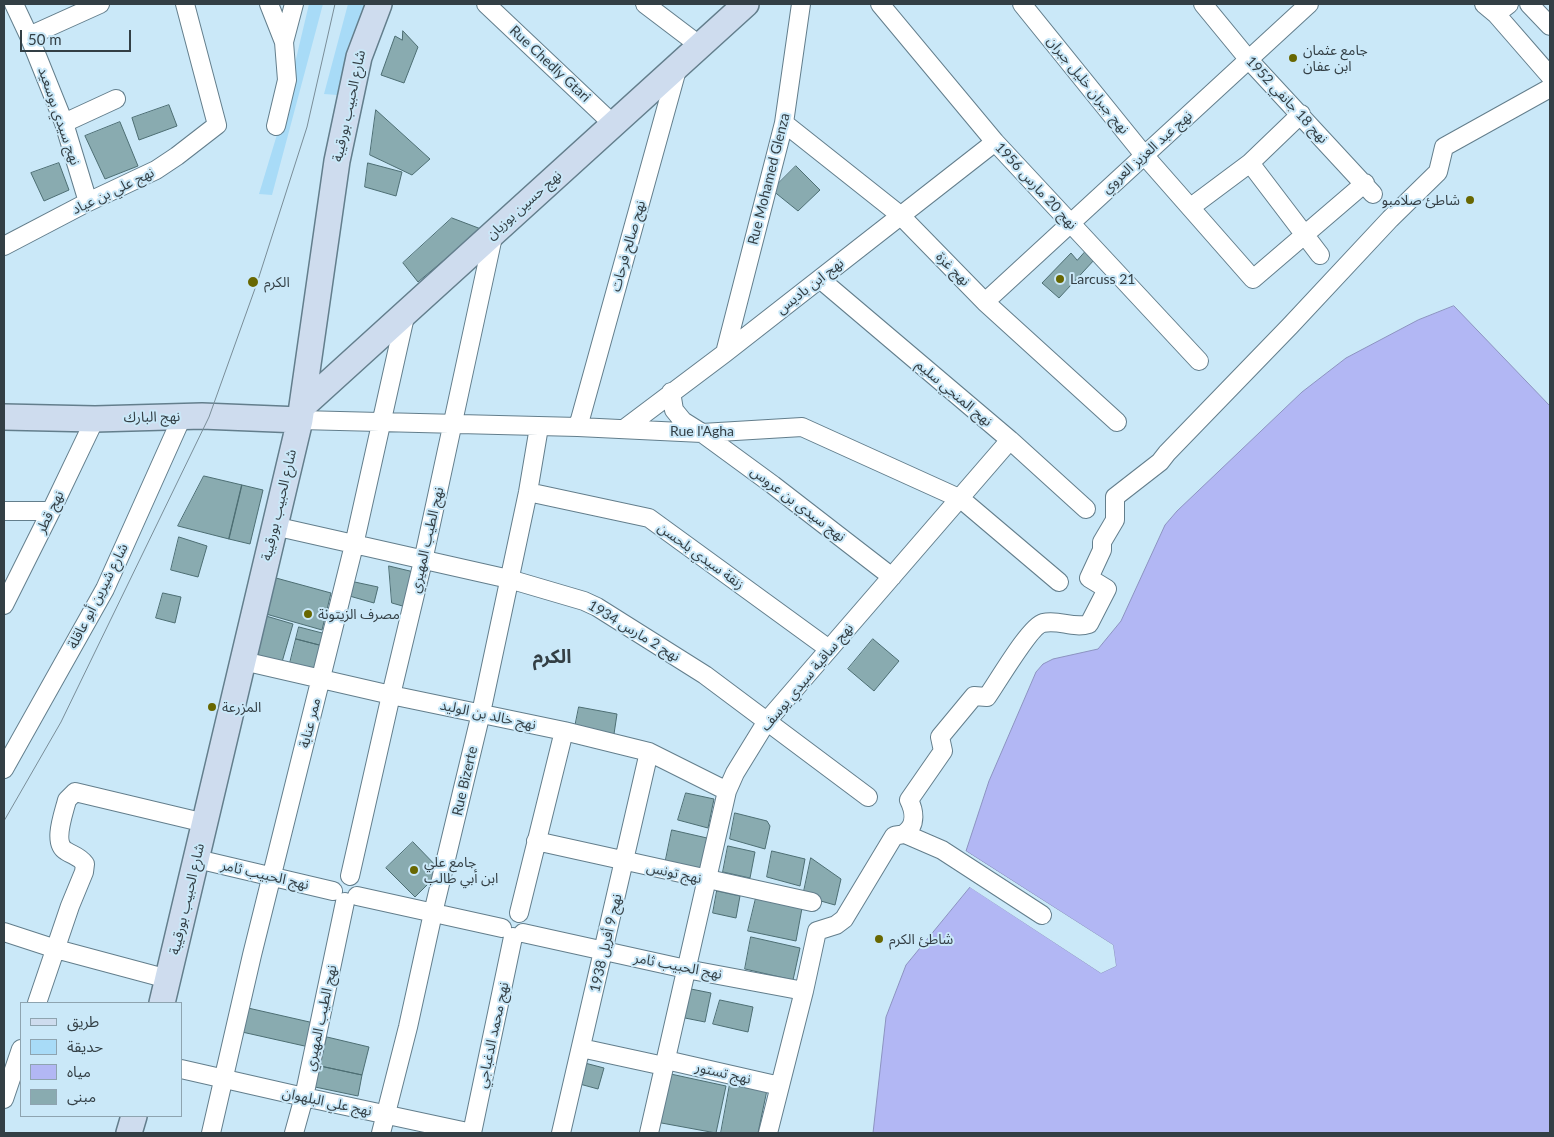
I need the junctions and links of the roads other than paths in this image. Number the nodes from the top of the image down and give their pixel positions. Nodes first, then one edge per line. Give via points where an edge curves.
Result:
1 (14, 4) edge
2 (100, 4) edge
3 (185, 4) edge
4 (269, 4) edge
5 (294, 4) edge
6 (379, 4) edge
7 (486, 4) edge
8 (645, 4) edge
9 (746, 4) edge
10 (801, 4) edge
11 (1022, 4) edge
12 (1203, 4) edge
13 (1308, 4) edge
14 (1529, 4) edge
15 (884, 5) edge
16 (1496, 7) edge
17 (1550, 26) edge
18 (29, 36) junction
19 (284, 42) junction
20 (700, 46) junction
21 (1249, 60) junction
22 (679, 64) junction
23 (1550, 76) edge
24 (1550, 88) edge
25 (116, 99) dead end
26 (1301, 114) junction
27 (64, 123) junction
28 (784, 123) junction
29 (614, 125) junction
30 (276, 126) dead end
31 (995, 142) junction
32 (1144, 155) junction
33 (1250, 163) junction
34 (88, 202) junction
35 (1191, 208) junction
36 (900, 215) junction
37 (1070, 223) junction
38 (494, 232) junction
39 (1306, 234) junction
40 (4, 246) edge
41 (1320, 255) dead end
42 (820, 279) junction
43 (985, 302) junction
44 (406, 312) junction
45 (725, 352) junction
46 (1198, 362) dead end
47 (671, 392) junction
48 (301, 413) junction
49 (182, 417) junction
50 (4, 418) edge
51 (95, 419) junction
52 (380, 422) junction
53 (1117, 422) dead end
54 (452, 424) junction
55 (539, 427) junction
56 (578, 427) junction
57 (624, 429) junction
58 (702, 433) junction
59 (1010, 440) junction
60 (528, 492) junction
61 (961, 499) junction
62 (1086, 509) dead end
63 (4, 511) edge
64 (52, 511) junction
65 (274, 526) junction
66 (354, 545) junction
67 (422, 561) junction
68 (892, 577) junction
69 (510, 579) junction
70 (1059, 582) dead end
71 (4, 605) edge
72 (830, 649) junction
73 (243, 661) junction
74 (321, 678) junction
75 (391, 695) junction
76 (481, 713) junction
77 (767, 721) junction
78 (564, 731) junction
79 (649, 752) junction
80 (4, 769) edge
81 (727, 791) junction
82 (868, 797) dead end
83 (205, 823) junction
84 (905, 834) junction
85 (536, 841) junction
86 (197, 859) junction
87 (625, 862) junction
88 (271, 877) junction
89 (706, 880) junction
90 (345, 896) junction
91 (812, 902) dead end
92 (433, 913) junction
93 (1042, 915) dead end
94 (4, 932) edge
95 (513, 933) junction
96 (56, 949) junction
97 (604, 951) junction
98 (686, 969) junction
99 (168, 979) junction
100 (804, 990) junction
101 (37, 1002) edge
102 (162, 1002) edge
103 (582, 1048) junction
104 (20, 1052) edge
105 (665, 1063) junction
106 (182, 1069) edge
107 (224, 1078) junction
108 (780, 1086) junction
109 (304, 1098) junction
110 (4, 1099) edge
111 (385, 1114) junction
112 (134, 1117) edge
113 (129, 1133) edge
114 (211, 1133) edge
115 (294, 1133) edge
116 (381, 1133) edge
117 (472, 1133) edge
118 (562, 1133) edge
119 (649, 1133) edge
120 (768, 1133) edge

1 - 18 street, نهج سيدي بوسعيد
2 - 18 street
3 - 34 street, نهج علي بن عياد via 217,125 156,170
4 - 19 street
5 - 19 street
6 - 48 main road, شارع الحبيب بورقيبة via 358,57 337,161
7 - 29 street, Rue Chedly Gtari
8 - 20 street
9 - 20 main road, نهج حسين بوزيان
10 - 28 street, Rue Mohamed Glenza
11 - 32 street, نهج جبران خليل جبران
12 - 21 street, نهج 18 جانفي 1952
13 - 21 street, نهج عبد العزيز العروي
14 - 17 street
15 - 31 street, نهج 20 مارس 1956
16 - 23 street
18 - 27 street, نهج سيدي بوسعيد
19 - 30 street via 287,80
20 - 22 main road, نهج حسين بوزيان
21 - 26 street, نهج 18 جانفي 1952
21 - 32 street, نهج عبد العزيز العروي
22 - 29 main road, نهج حسين بوزيان
22 - 56 street, نهج صالح فرحات
24 - 84 street via 1444,147 1438,172 1160,462 1115,497 1115,520 1102,542 1102,550 1089,578 1107,589 1089,624 1080,627 1040,623 987,697 974,696 940,737 943,751 909,798 914,817
25 - 27 street
26 - 33 street
26 - 39 street, نهج 18 جانفي 1952 via 1369,189
27 - 34 street, نهج سيدي بوسعيد
28 - 36 street, نهج غزة
28 - 45 street, Rue Mohamed Glenza
29 - 38 main road, نهج حسين بوزيان
31 - 36 street, نهج ابن باديس
31 - 37 street, نهج 20 مارس 1956
32 - 35 street, نهج جبران خليل جبران
32 - 37 street, نهج عبد العزيز العروي
33 - 35 street
33 - 39 street
34 - 40 street, نهج علي بن عياد
35 - 39 street, نهج جبران خليل جبران via 1253,279
36 - 42 street, نهج ابن باديس
36 - 43 street, نهج غزة
37 - 43 street, نهج عبد العزيز العروي
37 - 46 street, نهج 20 مارس 1956
38 - 44 main road, نهج حسين بوزيان
38 - 54 street, نهج الطيب المهيري
39 - 41 street
42 - 45 street, نهج ابن باديس
42 - 59 street, نهج المنجي سليم
43 - 53 street, نهج غزة
44 - 48 main road, نهج حسين بوزيان
44 - 52 street, ممر عنابة
45 - 47 street, نهج ابن باديس
47 - 57 street, نهج ابن باديس
47 - 58 street, نهج سيدي بن عروس via 678,417
48 - 49 main road, نهج البارك
48 - 52 street, Rue l'Agha
48 - 65 main road, شارع الحبيب بورقيبة
49 - 51 main road, نهج البارك
49 - 80 street, شارع شيرين أبو عاقلة via 105,590
50 - 51 main road, نهج البارك
51 - 64 street, نهج قطر
52 - 54 street, Rue l'Agha
52 - 66 street, ممر عنابة
54 - 55 street, Rue l'Agha
54 - 67 street, نهج الطيب المهيري
55 - 56 street, Rue l'Agha
55 - 60 street, Rue Bizerte
56 - 57 street, Rue l'Agha
57 - 58 street, Rue l'Agha
58 - 61 street, Rue l'Agha via 802,427
58 - 68 street, نهج سيدي بن عروس
59 - 61 street, نهج ساقية سيدي يوسف
59 - 62 street, نهج المنجي سليم
60 - 69 street, Rue Bizerte
60 - 72 street, زنقة سيدي بلحسن via 649,518
61 - 68 street, نهج ساقية سيدي يوسف
61 - 70 street, Rue l'Agha
63 - 64 street
64 - 71 street, نهج قطر
65 - 66 street, نهج 2 مارس 1934
65 - 73 main road, شارع الحبيب بورقيبة
66 - 67 street, نهج 2 مارس 1934
66 - 74 street, ممر عنابة
67 - 69 street, نهج 2 مارس 1934
67 - 75 street, نهج الطيب المهيري
68 - 72 street, نهج ساقية سيدي يوسف
69 - 76 street, Rue Bizerte
69 - 77 street, نهج 2 مارس 1934 via 597,606 705,675
72 - 77 street, نهج ساقية سيدي يوسف
73 - 74 street, نهج خالد بن الوليد
73 - 83 main road, شارع الحبيب بورقيبة
74 - 75 street, نهج خالد بن الوليد
74 - 88 street, ممر عنابة
75 - 76 street, نهج خالد بن الوليد
75 - 90 street, نهج الطيب المهيري via 350,876 341,876 334,882
76 - 78 street, نهج خالد بن الوليد
76 - 92 street, Rue Bizerte
77 - 81 street, نهج ساقية سيدي يوسف
77 - 82 street, نهج 2 مارس 1934
78 - 79 street, نهج خالد بن الوليد
78 - 85 street
79 - 81 street, نهج خالد بن الوليد
79 - 87 street, نهج 9 أفريل 1938
81 - 89 street, نهج ساقية سيدي يوسف
83 - 86 main road, شارع الحبيب بورقيبة
83 - 96 street via 75,792 71,794 58,838 65,851 79,856 85,864
84 - 93 street via 942,850
84 - 100 street via 894,836 842,922 817,930
85 - 87 street, نهج تونس
85 - 95 street via 519,913 506,915 501,924
86 - 88 street, نهج الحبيب ثامر
86 - 99 main road, شارع الحبيب بورقيبة
87 - 89 street, نهج تونس
87 - 97 street, نهج 9 أفريل 1938
88 - 90 street, نهج الحبيب ثامر
88 - 107 street, ممر عنابة
89 - 91 street, نهج تونس
89 - 98 street, نهج ساقية سيدي يوسف
90 - 92 street, نهج الحبيب ثامر
90 - 109 street, نهج الطيب المهيري
92 - 95 street, نهج الحبيب ثامر
92 - 111 street, Rue Bizerte
94 - 96 street
95 - 97 street, نهج الحبيب ثامر
95 - 117 street, نهج محمد الدغباجي
96 - 99 street
96 - 101 street
97 - 98 street, نهج الحبيب ثامر
97 - 103 street, نهج 9 أفريل 1938
98 - 100 street, نهج الحبيب ثامر
98 - 105 street, نهج ساقية سيدي يوسف
99 - 102 main road, شارع الحبيب بورقيبة
100 - 108 street
103 - 105 street, نهج تستور
103 - 118 street, نهج 9 أفريل 1938
104 - 110 street
105 - 108 street, نهج تستور
105 - 119 street, نهج ساقية سيدي يوسف
106 - 107 street, نهج علي البلهوان
107 - 109 street, نهج علي البلهوان
107 - 114 street, ممر عنابة
108 - 120 street
109 - 111 street, نهج علي البلهوان
109 - 115 street, نهج الطيب المهيري
111 - 116 street, Rue Bizerte
111 - 117 street, نهج علي البلهوان
112 - 113 main road

